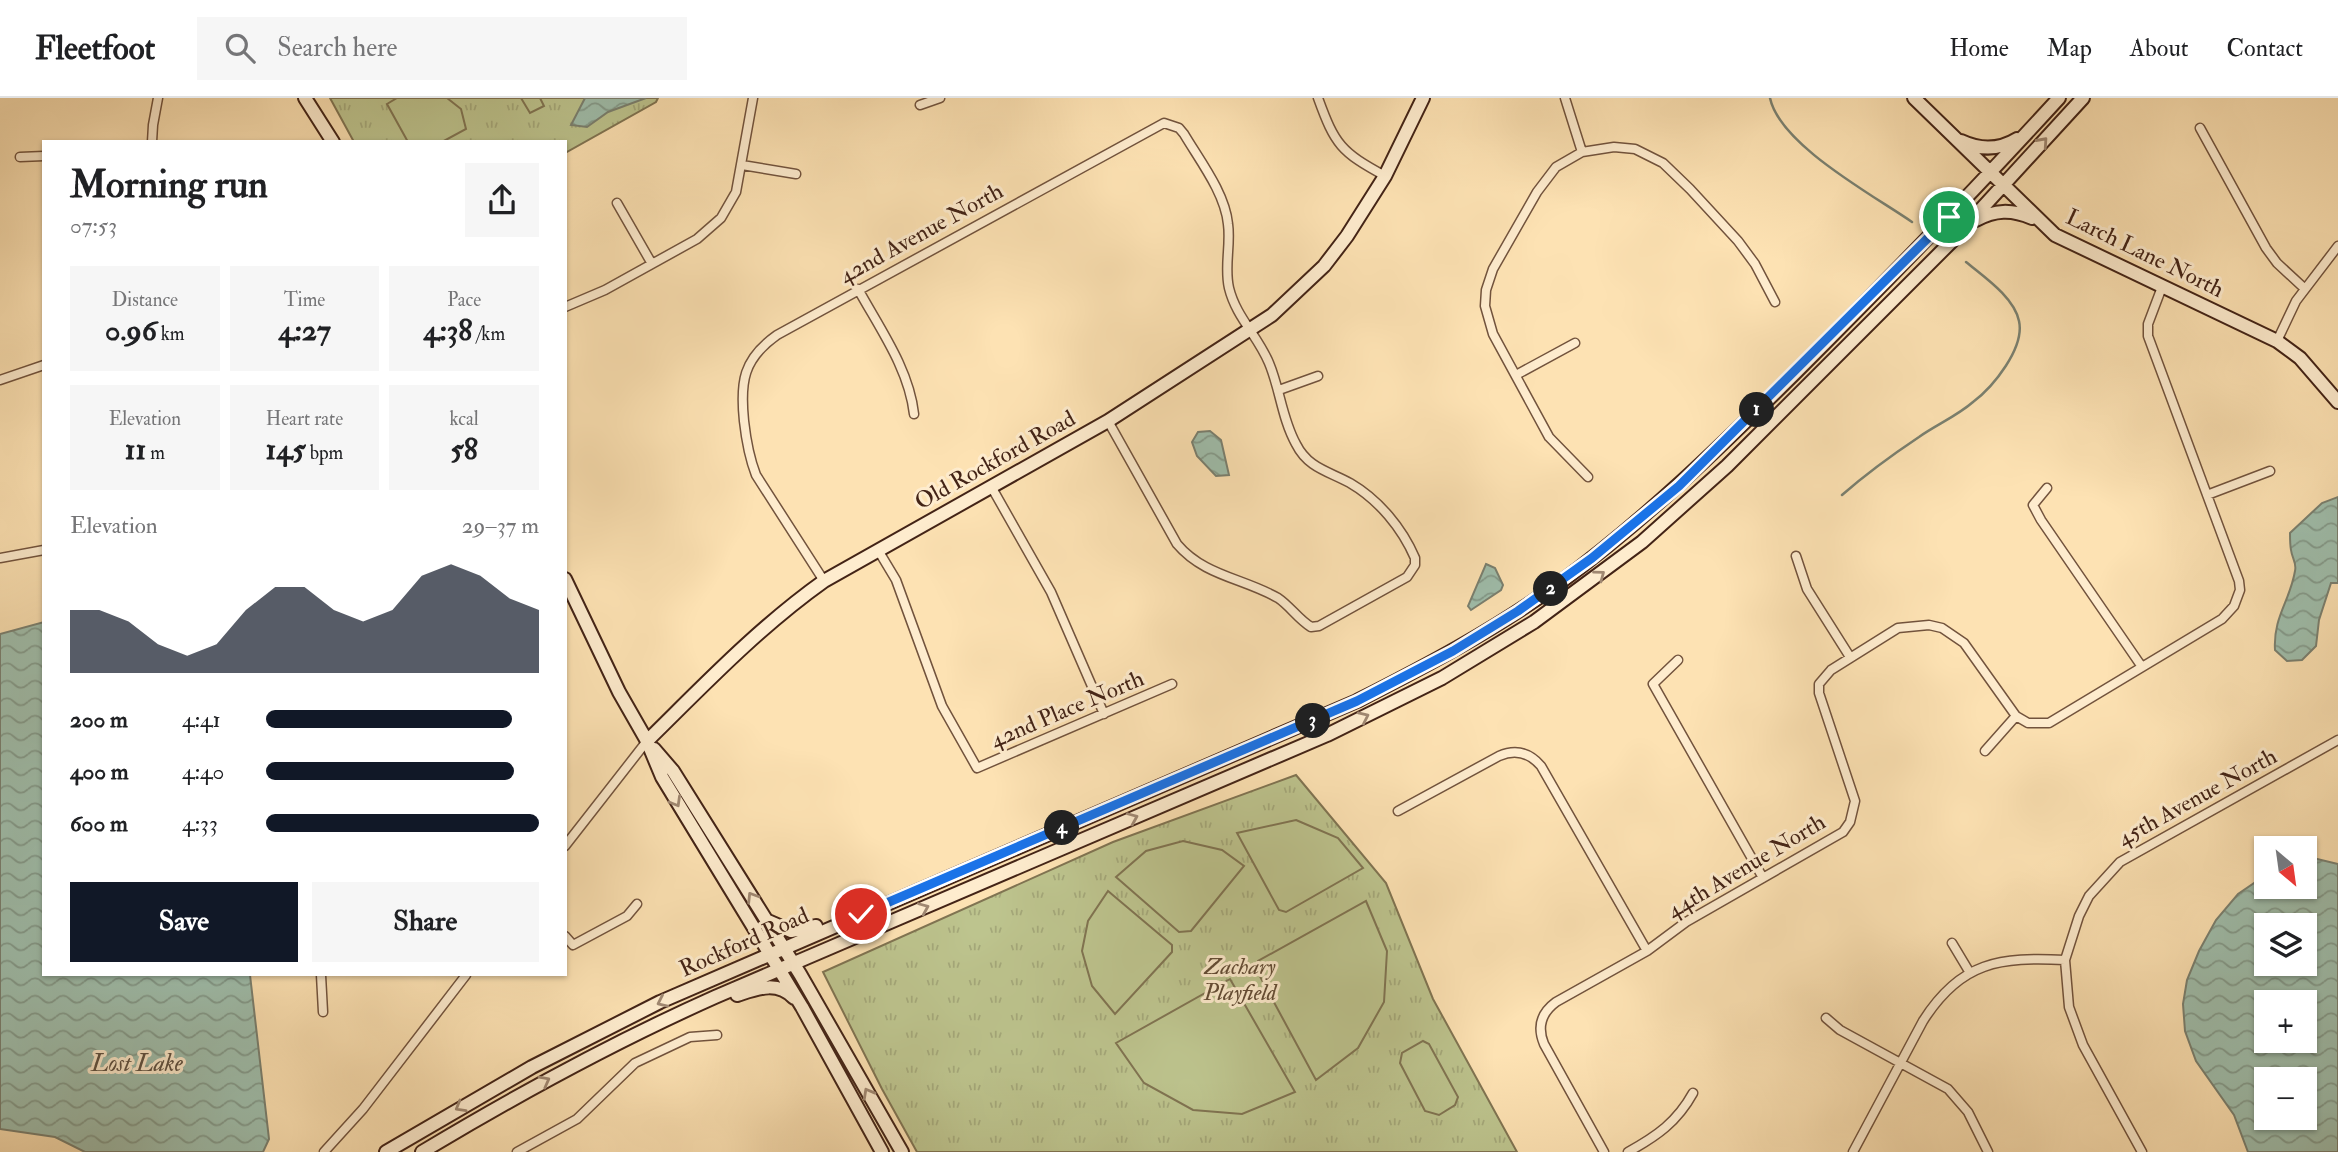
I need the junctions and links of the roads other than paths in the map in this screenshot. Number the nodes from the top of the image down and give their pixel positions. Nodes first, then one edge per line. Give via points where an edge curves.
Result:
1 (158, 98) edge
2 (305, 98) edge
3 (753, 98) edge
4 (940, 98) edge
5 (1318, 98) edge
6 (1423, 98) edge
7 (1565, 98) edge
8 (1914, 98) edge
9 (2059, 98) edge
10 (2084, 98) edge
11 (920, 105) dead end
12 (2200, 128) dead end
13 (1949, 133) junction
14 (2026, 134) junction
15 (152, 140) edge
16 (332, 140) edge
17 (1582, 152) junction
18 (42, 156) edge
19 (20, 158) dead end
20 (742, 165) junction
21 (796, 174) dead end
22 (1990, 174) junction
23 (1385, 176) junction
24 (2003, 187) junction
25 (617, 204) dead end
26 (2039, 222) junction
27 (1966, 225) junction
28 (2338, 246) edge
29 (652, 264) junction
30 (2162, 287) junction
31 (2304, 288) junction
32 (858, 289) junction
33 (1775, 302) dead end
34 (567, 306) edge
35 (1250, 331) junction
36 (2277, 341) junction
37 (1575, 343) dead end
38 (42, 366) edge
39 (1516, 375) junction
40 (1318, 376) dead end
41 (0, 380) edge
42 (1279, 390) junction
43 (2338, 402) edge
44 (914, 414) dead end
45 (1108, 421) junction
46 (2270, 471) dead end
47 (1588, 477) dead end
48 (992, 488) junction
49 (2047, 488) dead end
50 (2207, 495) junction
51 (42, 550) edge
52 (877, 550) junction
53 (1796, 555) dead end
54 (0, 558) edge
55 (824, 581) junction
56 (567, 583) edge
57 (1850, 657) junction
58 (1678, 660) dead end
59 (2142, 667) junction
60 (1172, 684) dead end
61 (1104, 714) junction
62 (2016, 716) junction
63 (2338, 740) edge
64 (647, 741) junction
65 (1985, 751) dead end
66 (1398, 811) dead end
67 (705, 822) junction
68 (693, 830) junction
69 (567, 843) edge
70 (1763, 878) junction
71 (920, 890) junction
72 (637, 904) dead end
73 (765, 918) junction
74 (567, 938) edge
75 (1952, 943) dead end
76 (783, 948) junction
77 (1647, 951) junction
78 (769, 954) junction
79 (2065, 960) junction
80 (793, 964) junction
81 (779, 970) junction
82 (1970, 973) junction
83 (321, 976) edge
84 (465, 976) edge
85 (803, 1007) junction
86 (686, 1010) junction
87 (323, 1012) dead end
88 (1826, 1018) dead end
89 (717, 1035) dead end
90 (1902, 1063) junction
91 (1693, 1093) dead end
92 (324, 1152) edge
93 (386, 1152) edge
94 (422, 1152) edge
95 (517, 1152) edge
96 (882, 1152) edge
97 (902, 1152) edge
98 (1604, 1152) edge
99 (1628, 1152) edge
100 (1853, 1152) edge
101 (1988, 1152) edge
102 (2142, 1152) edge

1 - 15 street
2 - 16 main road
3 - 20 street
4 - 11 street
5 - 23 street via 1342,148
6 - 23 main road, Old Rockford Road
7 - 17 street
8 - 13 main road, Larch Lane North
9 - 14 main road, Rockford Road
24 -> 10 main road, Rockford Road
12 - 31 street via 2266,248
13 - 14 main road via 1969,145 1991,148
13 - 22 main road, Larch Lane North
14 - 22 main road, Rockford Road
17 - 33 street via 1628,148 1662,163 1738,242
17 - 39 street via 1545,179 1486,290 1489,326
18 - 19 street
20 - 21 street
20 - 29 street via 736,192 721,218 697,239
22 - 24 main road, Larch Lane North
22 - 71 main road, Rockford Road via 1679,486 1536,598 1453,651 1357,701
23 - 35 main road, Old Rockford Road via 1324,265 1298,293
24 - 26 main road, Larch Lane North
24 - 27 main road, Rockford Road
25 - 29 street
26 - 27 main road via 2006,211
26 - 30 main road, Larch Lane North via 2081,250
80 -> 27 main road, Rockford Road via 1326,735 1433,682 1522,630 1578,592 1682,508
28 - 31 street
29 - 34 street
30 - 36 main road, Larch Lane North
30 - 50 street via 2148,336
31 - 36 street
32 - 35 street, 42nd Avenue North via 1164,123 1185,134 1219,196 1228,221 1228,286
32 - 44 street via 903,371
32 - 55 street, 42nd Avenue North via 765,343 743,380 742,402 755,475
35 - 42 street
35 - 45 main road, Old Rockford Road
36 - 43 main road, Larch Lane North via 2300,358
37 - 39 street
38 - 41 street
39 - 47 street via 1549,437
40 - 42 street
42 - 45 street via 1289,430 1305,459 1370,497 1404,535 1415,558 1407,578 1319,626 1311,627 1277,598 1209,570 1185,554
45 - 48 main road, Old Rockford Road
46 - 50 street
48 - 52 main road, Old Rockford Road
48 - 61 street via 1051,592
49 - 59 street via 2033,505 2040,520
50 - 59 street via 2239,581 2238,598 2222,619
51 - 54 street
52 - 55 main road, Old Rockford Road
52 - 61 street, 42nd Place North via 896,580 942,706 976,768
53 - 57 street via 1807,589
55 - 64 main road, Old Rockford Road via 747,642
56 - 64 main road
57 - 62 street, 44th Avenue North via 1898,628 1942,628 1964,643
57 - 70 street, 44th Avenue North via 1819,684 1853,790 1850,822 1834,838
58 - 70 street via 1653,684
59 - 62 street via 2049,723 2028,723
60 - 61 street, 42nd Place North
62 - 65 street
63 - 79 street, 45th Avenue North via 2120,862 2089,896
64 - 67 main road via 673,771
64 -> 68 main road
64 - 69 street, Old Rockford Road
66 - 77 street via 1508,751 1528,755 1541,766
67 - 68 main road
73 -> 67 main road
68 - 78 main road
70 - 77 street, 44th Avenue North via 1686,922
71 - 73 main road via 903,887 803,930 782,929
71 - 76 main road, Rockford Road
72 - 74 street via 627,916 573,945
73 - 76 main road
75 - 82 street
76 - 78 main road, Rockford Road
76 - 80 main road
77 - 98 street, 44th Avenue North via 1556,1002 1545,1013 1540,1029
78 - 81 main road
78 -> 93 main road, Rockford Road via 571,1046
79 - 82 street via 2016,959
79 - 102 street via 2075,1026
80 - 81 main road, Rockford Road
97 -> 80 main road
81 - 85 main road
81 - 86 main road, Rockford Road
82 - 90 street via 1934,1004
83 - 87 street
84 - 92 street via 363,1109
85 - 86 main road via 790,993 761,987
85 - 96 main road
94 -> 86 main road, Rockford Road via 585,1059
88 - 90 street
89 - 95 street via 690,1037 635,1063 577,1119
90 - 100 street
90 - 101 street via 1959,1100
91 - 99 street via 1665,1130

